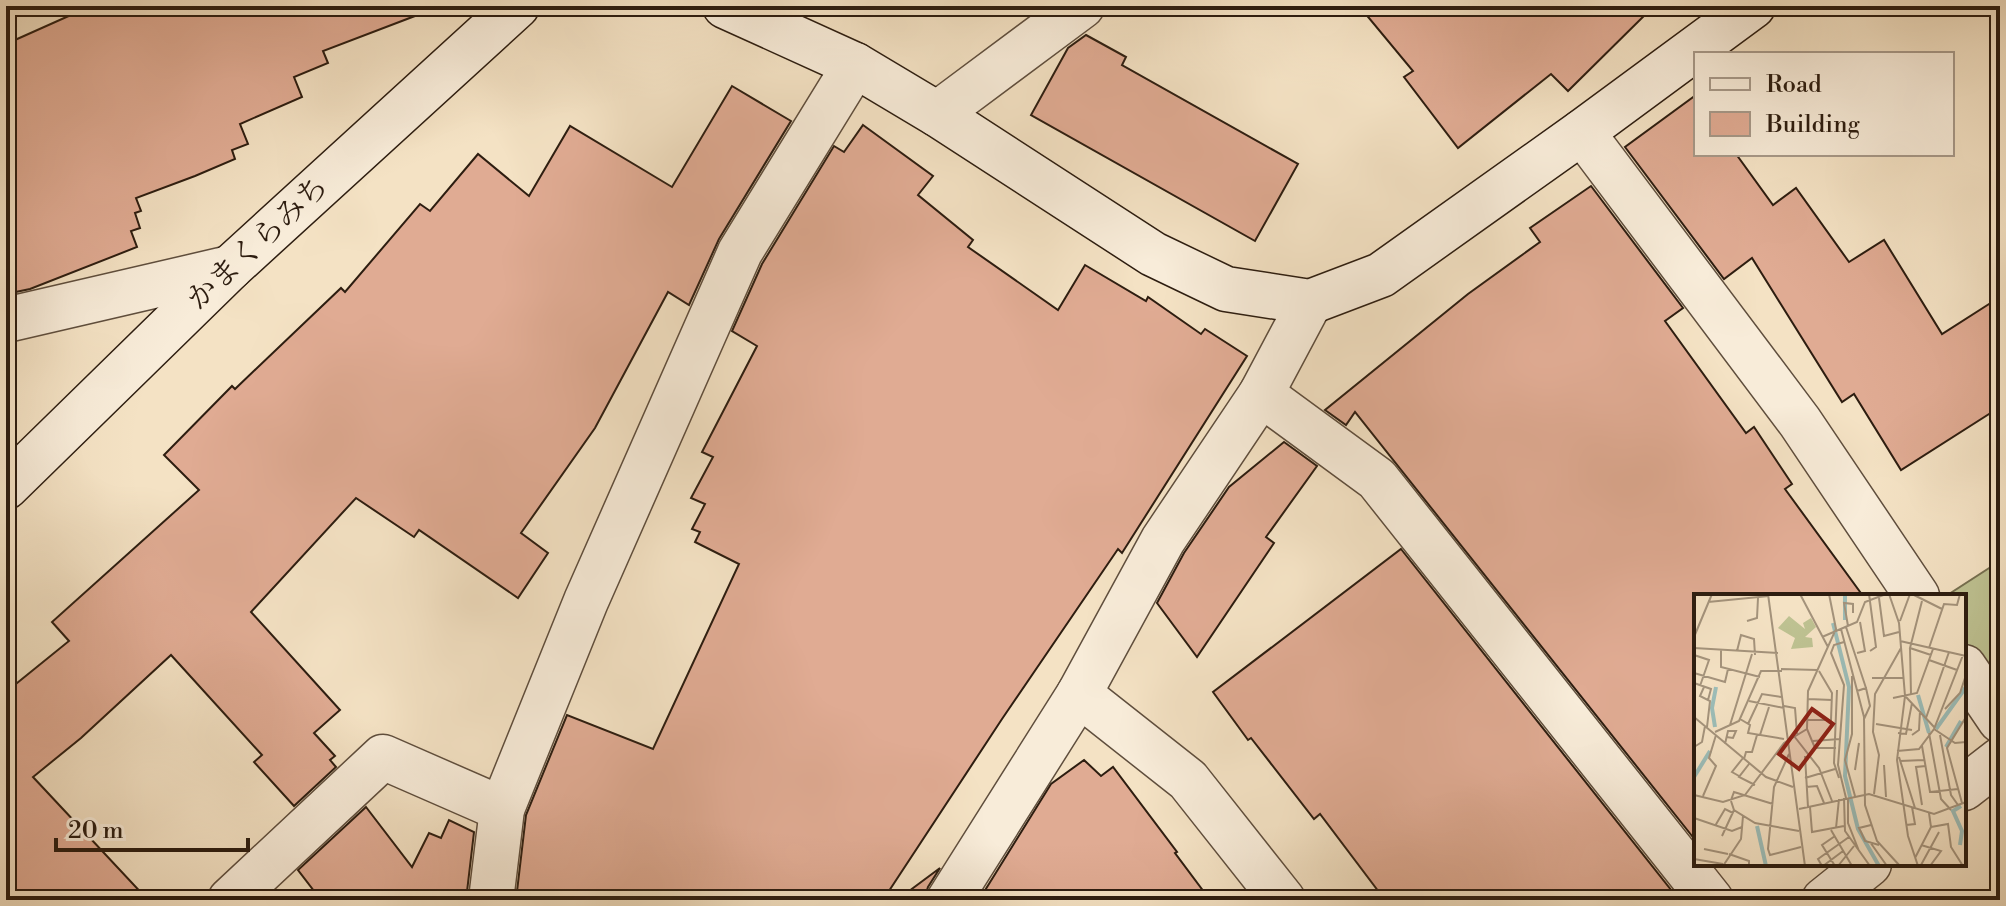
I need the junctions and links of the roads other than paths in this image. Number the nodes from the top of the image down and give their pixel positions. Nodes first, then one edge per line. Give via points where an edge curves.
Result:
1 (517, 6) edge
2 (725, 6) edge
3 (1082, 6) edge
4 (1753, 6) edge
5 (855, 65) junction
6 (937, 114) junction
7 (1582, 132) junction
8 (230, 268) junction
9 (1310, 302) junction
10 (6, 320) edge
11 (1261, 394) junction
12 (6, 487) edge
13 (1916, 594) edge
14 (1966, 670) edge
15 (1079, 694) junction
16 (2000, 720) edge
17 (2000, 760) edge
18 (1966, 786) edge
19 (502, 809) junction
20 (1866, 866) edge
21 (230, 900) edge
22 (491, 900) edge
23 (949, 900) edge
24 (1283, 900) edge
25 (1711, 900) edge
26 (1824, 900) edge

1 - 8 street, かまくらみち
2 - 5 street
3 - 6 street
4 - 7 street
5 - 6 street
5 - 19 street via 740,252 586,601
6 - 9 street via 1153,254 1226,289
7 - 9 street via 1381,275
7 - 13 street via 1800,422
8 - 10 street
8 - 12 street, かまくらみち
9 - 11 street
11 - 15 street via 1163,540
11 - 25 street via 1377,479
14 - 16 street
15 - 23 street
15 - 24 street via 1188,780
17 - 18 street
19 - 21 street via 383,757
19 - 22 street
20 - 26 street

